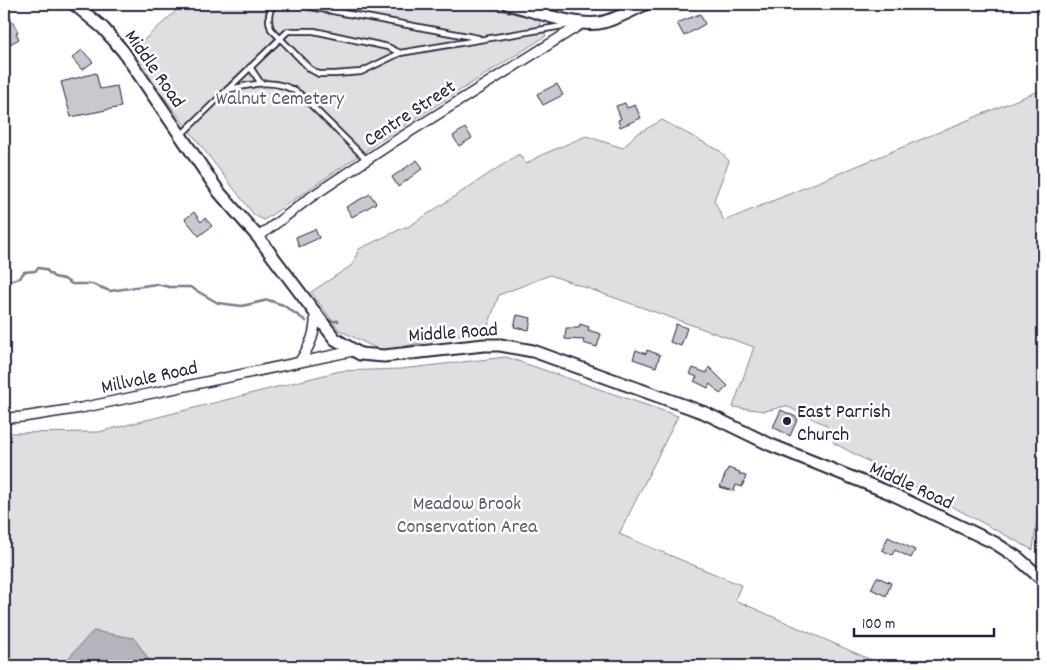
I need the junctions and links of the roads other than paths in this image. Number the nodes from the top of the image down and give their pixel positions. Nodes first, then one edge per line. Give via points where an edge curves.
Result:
1 (74, 4) edge
2 (276, 4) edge
3 (295, 4) edge
4 (508, 4) edge
5 (645, 4) edge
6 (583, 23) junction
7 (482, 39) junction
8 (280, 41) junction
9 (400, 53) junction
10 (250, 67) junction
11 (260, 82) junction
12 (227, 90) junction
13 (180, 137) junction
14 (367, 160) junction
15 (258, 237) junction
16 (315, 315) junction
17 (353, 351) junction
18 (300, 361) junction
19 (4, 418) edge
20 (1043, 580) edge

1 - 13 street, Middle Road via 103,28 123,51
2 - 8 lane via 268,21
3 - 7 lane
4 - 6 street
5 - 6 street via 611,20
6 - 7 lane
6 - 14 street, Centre Street
7 - 9 lane
8 - 9 lane via 288,31 307,31
8 - 9 lane via 319,74 360,72
8 - 10 lane
10 - 11 lane
10 - 12 lane
11 - 12 lane
11 - 14 lane via 288,86 300,94
12 - 13 lane
13 - 15 street, Middle Road via 219,192
14 - 15 street, Centre Street
15 - 16 street, Middle Road
16 - 17 street, Middle Road via 334,339
16 - 18 street via 311,342
17 - 18 street, Millvale Road
17 - 20 street, Middle Road via 384,356 500,345 533,351 705,413 771,445 890,492 995,543
18 - 19 street, Millvale Road via 81,408

